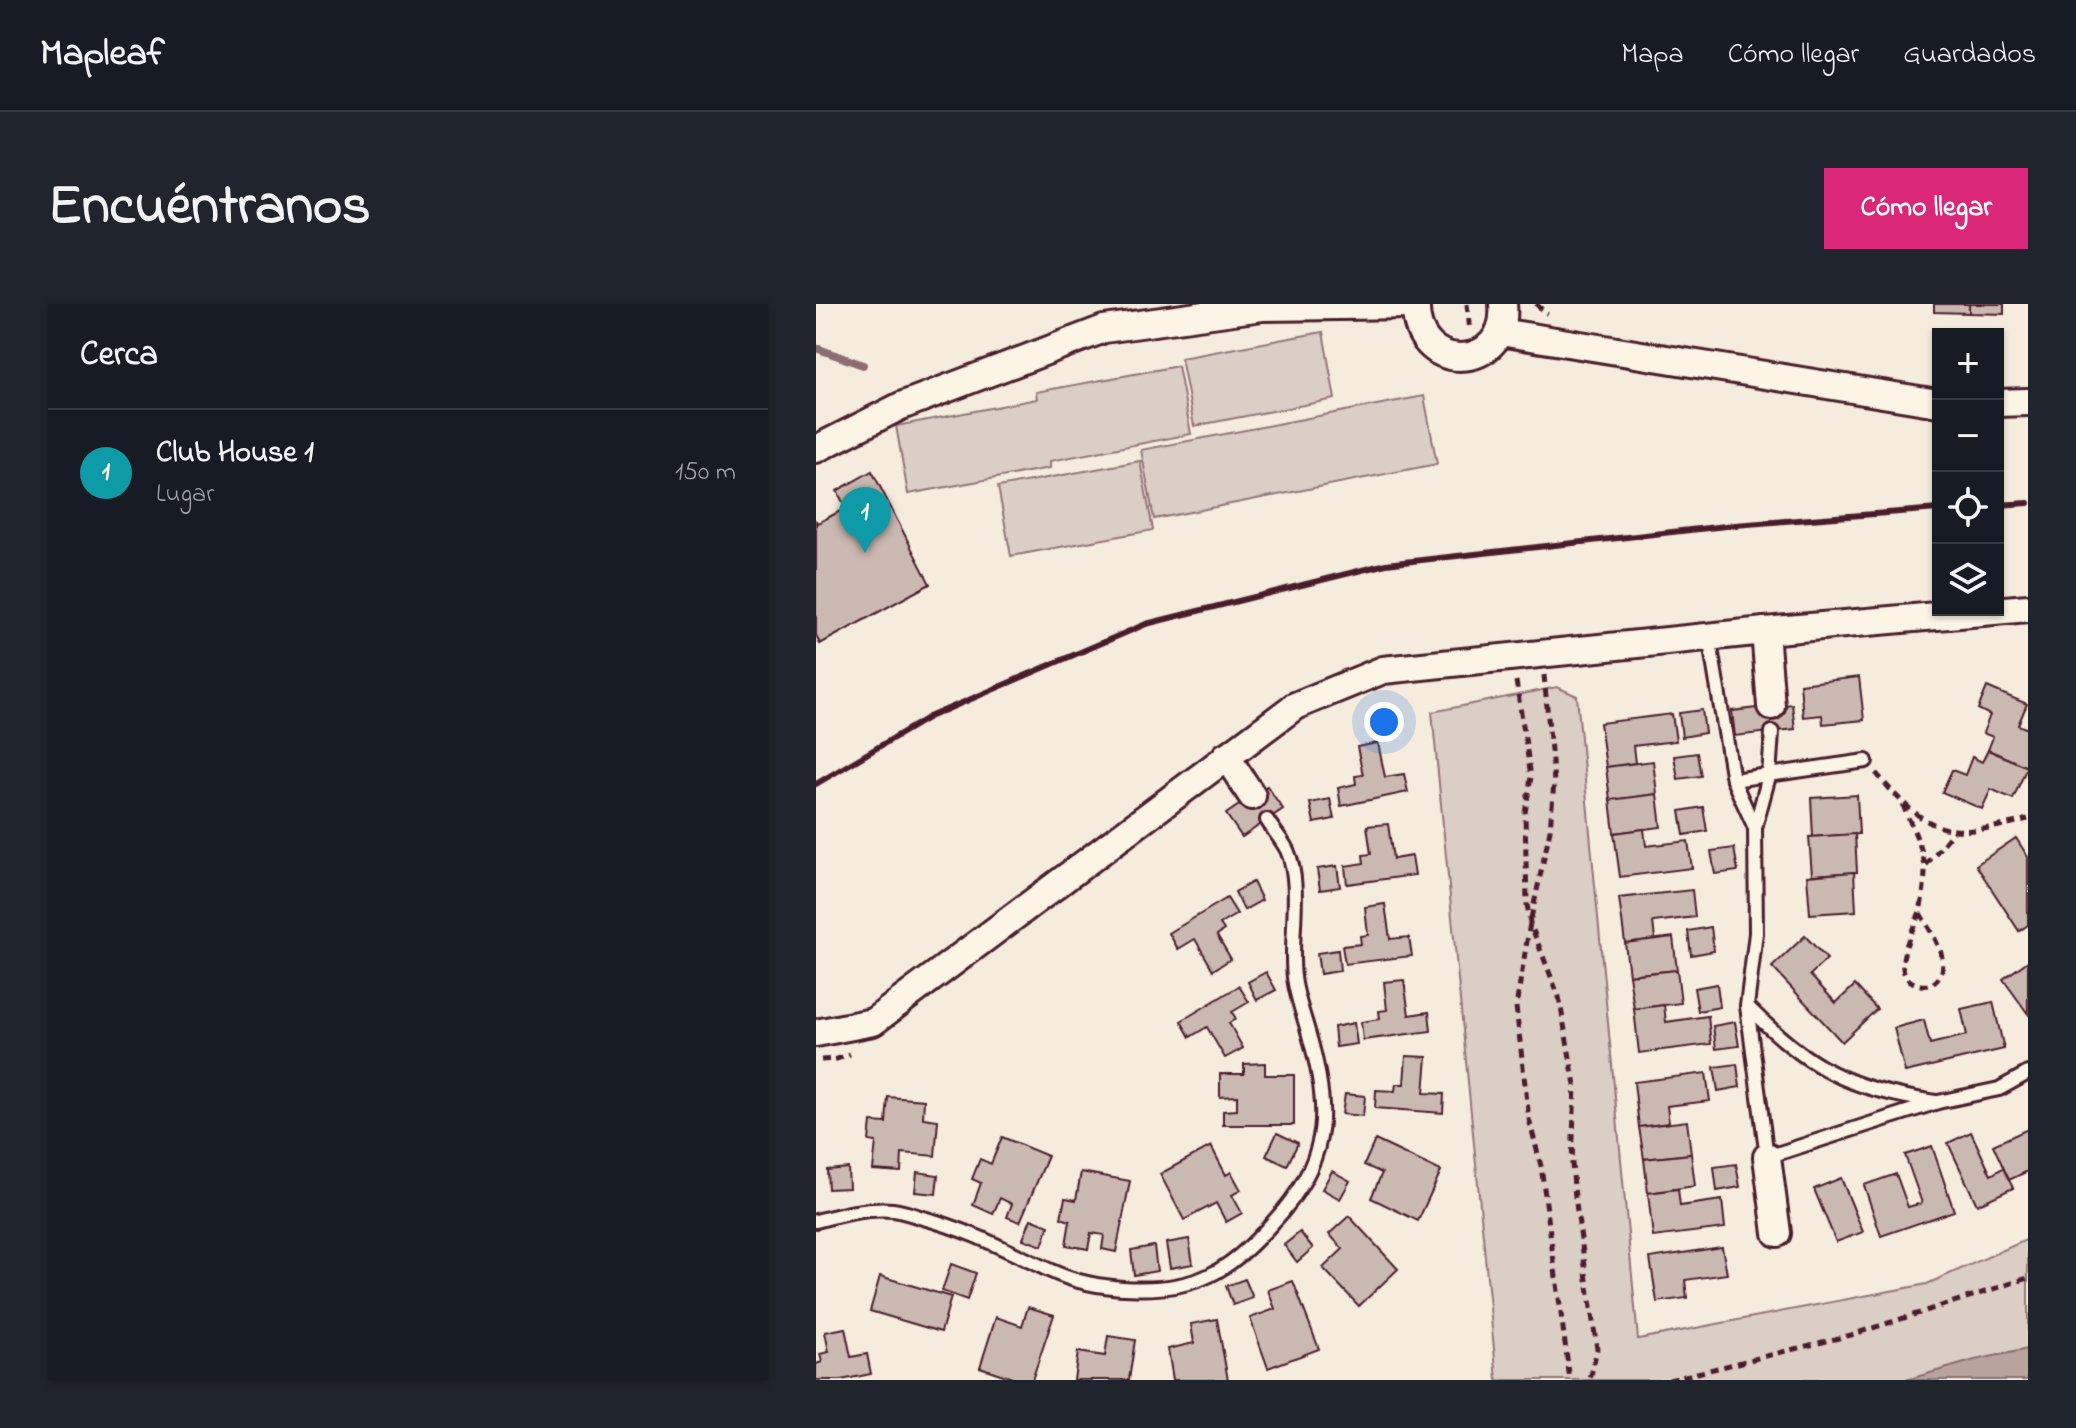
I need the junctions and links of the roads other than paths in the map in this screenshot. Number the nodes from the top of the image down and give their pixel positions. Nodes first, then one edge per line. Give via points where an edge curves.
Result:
1 (1416, 305) edge
2 (1504, 305) edge
3 (1500, 332) junction
4 (1932, 402) edge
5 (2028, 402) edge
6 (2004, 403) edge
7 (816, 449) edge
8 (2028, 608) edge
9 (1765, 631) junction
10 (1709, 636) junction
11 (1772, 719) joint
12 (1226, 756) junction
13 (1866, 761) road end
14 (1769, 776) junction
15 (1733, 780) junction
16 (1252, 796) dead end
17 (1267, 820) dead end
18 (1755, 828) junction
19 (1747, 1006) junction
20 (816, 1033) edge
21 (2028, 1073) edge
22 (1938, 1102) junction
23 (1767, 1157) junction
24 (816, 1221) edge
25 (1777, 1233) dead end

1 - 3 street via 1421,335 1445,355 1475,355 1489,348
1 - 7 street via 1262,307 1104,329 901,406
2 - 3 street
3 - 4 street
5 - 6 street
8 - 9 street
9 - 10 street
9 - 11 street
10 - 12 street via 1383,670 1295,706
10 - 15 lane
11 - 14 lane
12 - 16 street
12 - 20 street via 873,1022
13 - 14 lane
14 - 15 lane
14 - 18 lane
15 - 18 lane
17 - 24 lane via 1288,852 1294,883 1294,978 1321,1078 1324,1118 1315,1158 1295,1196 1245,1250 1210,1275 1175,1284 1101,1287 1055,1273 953,1226 895,1210 853,1211
18 - 19 lane via 1756,933
19 - 22 lane via 1784,1042 1837,1075 1878,1092
19 - 23 lane
21 - 22 lane via 1999,1089
22 - 23 lane
23 - 25 street

